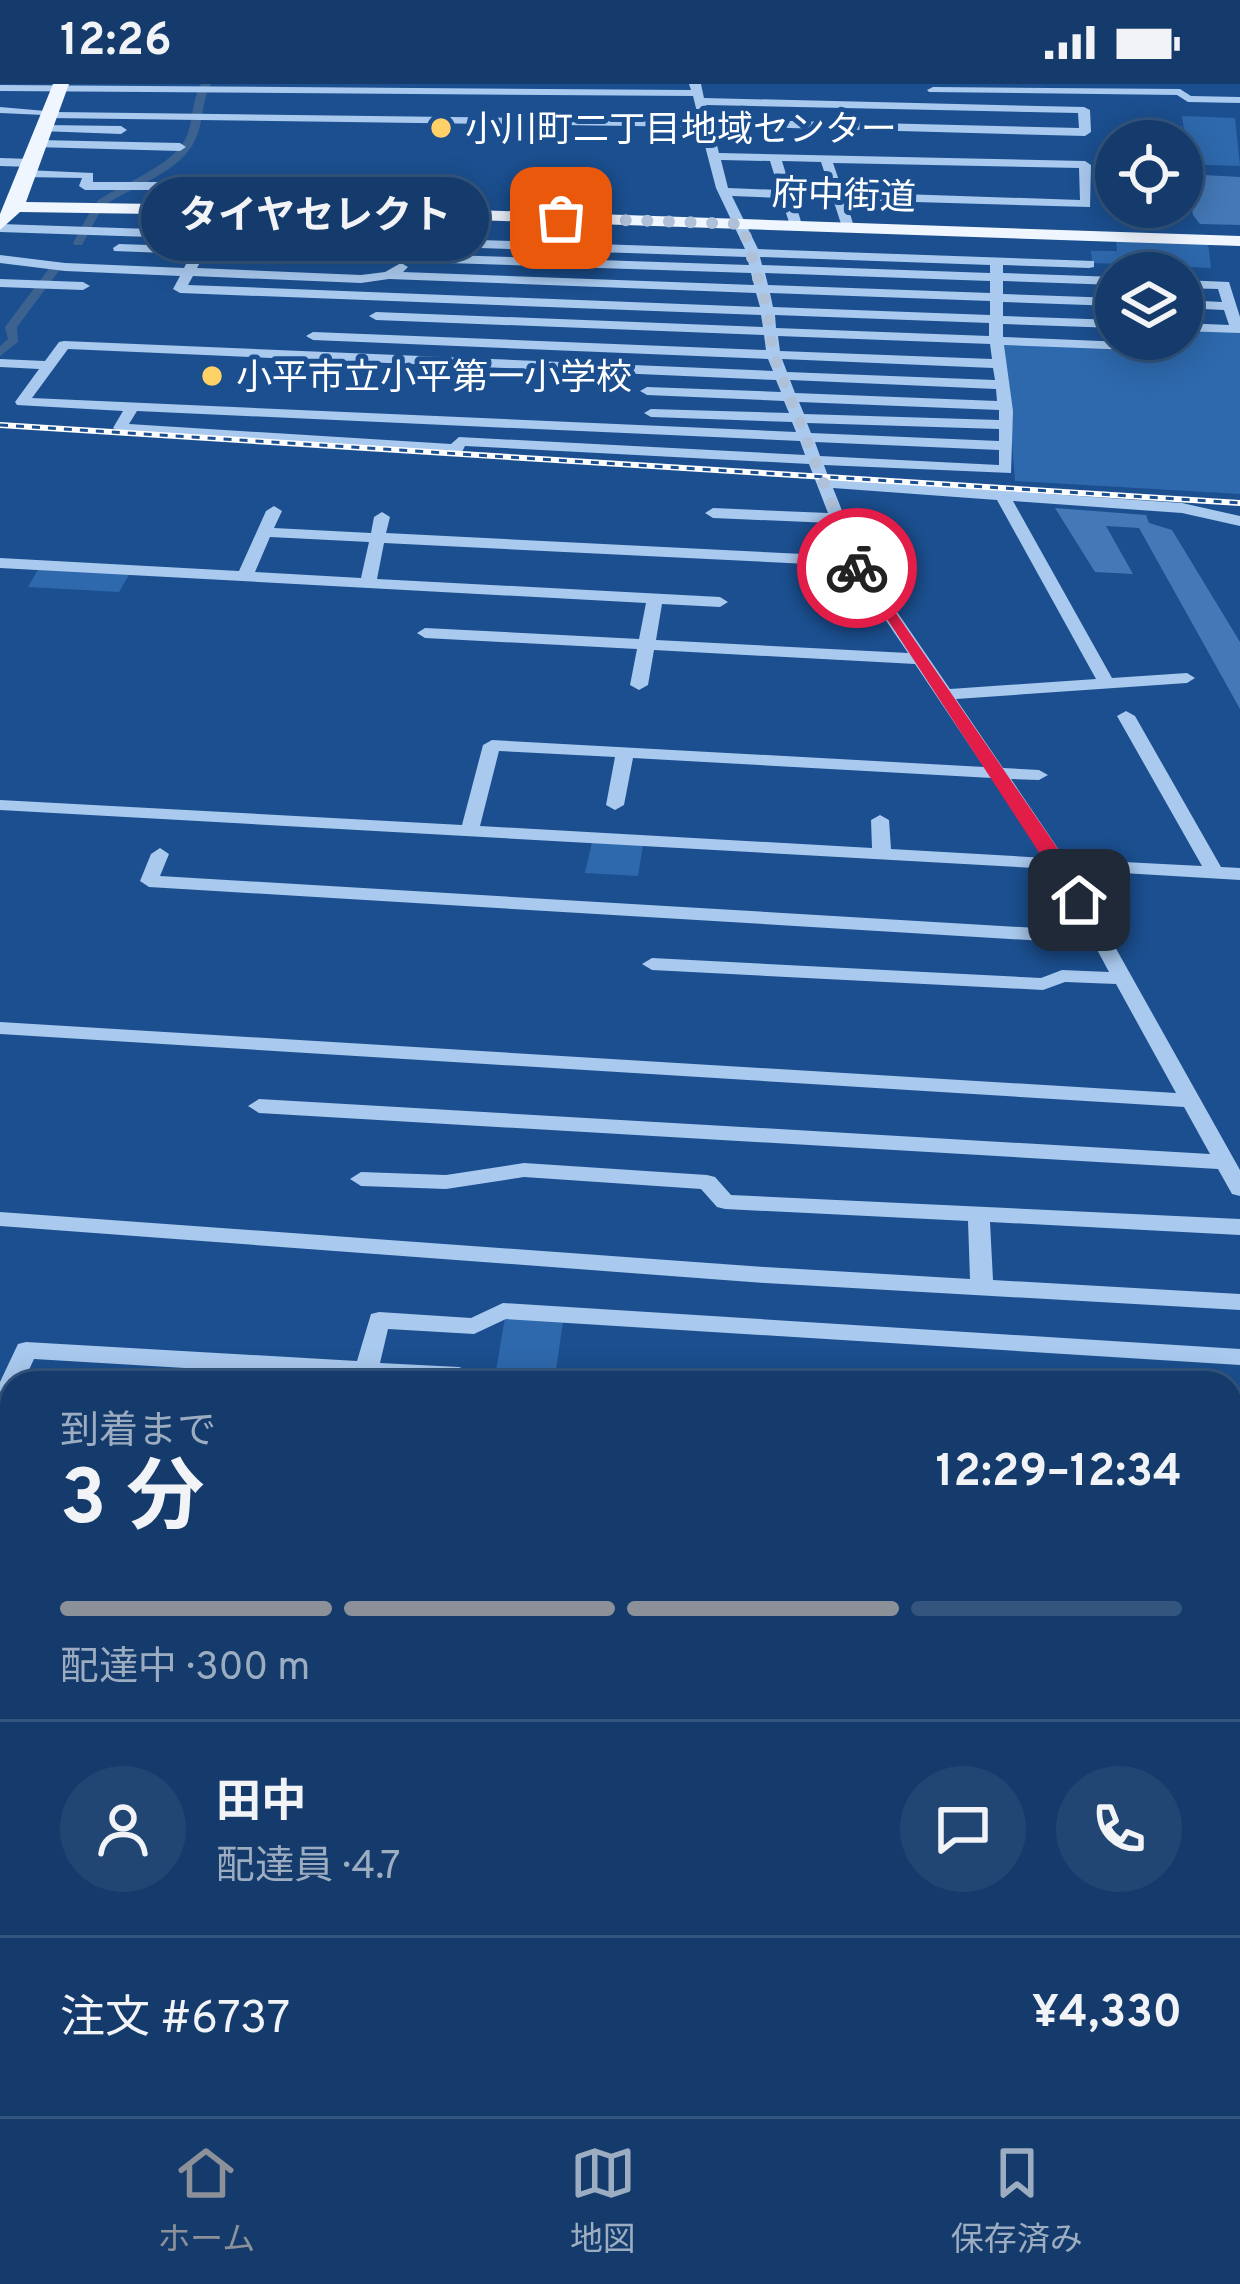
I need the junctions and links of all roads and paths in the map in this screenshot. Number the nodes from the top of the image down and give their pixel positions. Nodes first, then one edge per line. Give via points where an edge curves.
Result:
1 (61, 86) edge
2 (306, 86) edge
3 (340, 86) edge
4 (931, 87) edge
5 (1084, 87) edge
6 (0, 88) edge
7 (696, 93) edge
8 (1240, 100) edge
9 (832, 103) junction
10 (0, 110) edge
11 (946, 116) junction
12 (0, 123) edge
13 (704, 123) junction
14 (46, 125) junction
15 (830, 125) junction
16 (121, 130) dead end
17 (1062, 131) junction
18 (180, 147) dead end
19 (714, 156) junction
20 (775, 158) junction
21 (826, 158) junction
22 (879, 160) junction
23 (930, 161) junction
24 (0, 162) edge
25 (1062, 164) junction
26 (28, 168) junction
27 (340, 187) dead end
28 (724, 192) junction
29 (787, 194) junction
30 (838, 196) junction
31 (890, 198) junction
32 (939, 199) junction
33 (15, 207) junction
34 (742, 224) junction
35 (796, 225) junction
36 (0, 227) edge
37 (848, 227) junction
38 (1240, 241) edge
39 (119, 248) dead end
40 (199, 251) junction
41 (417, 258) junction
42 (754, 258) junction
43 (0, 259) edge
44 (516, 260) junction
45 (1090, 264) dead end
46 (997, 268) junction
47 (188, 272) junction
48 (389, 274) junction
49 (430, 276) junction
50 (511, 279) junction
51 (1095, 279) edge
52 (0, 284) edge
53 (1203, 285) edge
54 (83, 286) dead end
55 (761, 287) junction
56 (422, 296) junction
57 (997, 297) junction
58 (466, 298) junction
59 (506, 298) junction
60 (1095, 301) edge
61 (1203, 305) edge
62 (1227, 306) junction
63 (767, 308) junction
64 (376, 316) dead end
65 (996, 319) junction
66 (462, 320) junction
67 (1095, 324) edge
68 (1203, 328) edge
69 (770, 332) junction
70 (314, 336) dead end
71 (996, 340) junction
72 (458, 341) junction
73 (1095, 344) edge
74 (773, 354) junction
75 (0, 363) edge
76 (1001, 364) junction
77 (49, 365) junction
78 (780, 374) junction
79 (1003, 385) junction
80 (647, 392) dead end
81 (790, 398) junction
82 (1005, 406) junction
83 (132, 407) junction
84 (651, 413) dead end
85 (799, 419) junction
86 (465, 423) junction
87 (1003, 425) junction
88 (806, 439) junction
89 (459, 442) junction
90 (1003, 446) junction
91 (813, 459) junction
92 (821, 483) junction
93 (741, 496) dead end
94 (1003, 496) junction
95 (274, 511) dead end
96 (713, 513) dead end
97 (382, 517) dead end
98 (834, 518) junction
99 (1239, 520) edge
100 (739, 522) junction
101 (265, 532) junction
102 (378, 538) junction
103 (854, 561) junction
104 (0, 563) edge
105 (245, 576) junction
106 (368, 582) junction
107 (655, 598) junction
108 (720, 602) dead end
109 (425, 633) dead end
110 (646, 647) junction
111 (919, 659) junction
112 (1187, 678) dead end
113 (1106, 680) junction
114 (639, 685) dead end
115 (943, 695) junction
116 (1126, 716) dead end
117 (626, 751) junction
118 (994, 771) junction
119 (1039, 775) dead end
120 (0, 805) edge
121 (614, 806) dead end
122 (880, 820) dead end
123 (470, 831) junction
124 (882, 853) junction
125 (160, 854) dead end
126 (1058, 862) junction
127 (1215, 873) junction
128 (1240, 874) edge
129 (1100, 938) junction
130 (652, 964) dead end
131 (1121, 978) junction
132 (0, 1028) edge
133 (1190, 1101) junction
134 (259, 1106) dead end
135 (1224, 1162) junction
136 (361, 1179) dead end
137 (1240, 1189) edge
138 (980, 1216) junction
139 (0, 1219) edge
140 (1240, 1227) edge
141 (982, 1287) junction
142 (1240, 1302) edge
143 (1240, 1358) edge
144 (11, 1371) edge
145 (287, 1371) edge
146 (364, 1371) edge

1 - 2 street
1 - 6 street
1 - 14 main road
2 - 3 street
3 - 7 street
4 - 5 street
4 - 11 street
5 - 8 street
7 - 9 street
7 - 13 street
9 - 11 street
9 - 15 street
10 - 14 street
11 - 15 street
11 - 17 street
11 - 17 street via 1084,125
12 - 14 street
13 - 14 street via 193,116
13 - 15 street
13 - 19 street
14 - 16 street
14 - 18 street
14 - 26 main road
17 - 25 street
19 - 20 street
19 - 28 street
20 - 21 street
20 - 29 street
21 - 22 street
21 - 30 street
22 - 23 street
22 - 31 street
23 - 25 street
23 - 32 street
24 - 26 street
25 - 32 street via 1084,165 1085,204
26 - 27 street via 83,174 85,186
26 - 33 main road
28 - 29 street
28 - 34 street
29 - 30 street
29 - 35 street
30 - 31 street
30 - 37 street
31 - 32 street
33 - 34 main road, 府中街道
33 - 36 main road
34 - 35 main road, 府中街道
34 - 42 street
35 - 37 main road, 府中街道
36 - 42 street
37 - 38 main road, 府中街道
39 - 40 street
40 - 41 street
40 - 47 street
41 - 44 street
41 - 48 street
42 - 44 street
42 - 46 street
42 - 55 street
43 - 47 street
44 - 50 street
45 - 46 street
46 - 51 street
46 - 57 street
47 - 48 street
47 - 56 street via 180,289
48 - 49 street
49 - 50 street
49 - 56 street
50 - 55 street
50 - 59 street
52 - 54 street
53 - 62 street via 1223,285
55 - 57 street
55 - 63 street
56 - 58 street
57 - 60 street
57 - 65 street
58 - 59 street
58 - 66 street
59 - 63 street
61 - 62 street
62 - 68 street via 1237,330
63 - 65 street
63 - 69 street
64 - 66 street
65 - 67 street
65 - 71 street
66 - 69 street
66 - 72 street
69 - 71 street
69 - 74 street
70 - 72 street
71 - 73 street
71 - 76 street
72 - 74 street
74 - 76 street
74 - 78 street
75 - 77 street
76 - 79 street
77 - 78 street via 64,345
77 - 83 street via 22,402
78 - 79 street
78 - 81 street
79 - 82 street
80 - 81 street
81 - 82 street
81 - 85 street
82 - 87 street
83 - 86 street
83 - 89 street via 120,428 457,449
84 - 85 street
85 - 87 street
85 - 88 street
86 - 88 street
86 - 89 street
87 - 90 street
88 - 90 street
88 - 91 street
89 - 91 street
90 - 91 street via 1006,470
91 - 92 street
92 - 94 street
92 - 98 street
93 - 100 street
94 - 99 street via 1164,507 1171,522
94 - 113 street
95 - 101 street
96 - 100 street
97 - 102 street
98 - 100 street
98 - 103 street
101 - 102 street
101 - 105 street
102 - 103 street
102 - 106 street
103 - 111 street
104 - 105 street
105 - 106 street
106 - 107 street
107 - 108 street
107 - 110 street
109 - 110 street
110 - 111 street
110 - 114 street
111 - 115 street
112 - 113 street
113 - 115 street
115 - 118 street
116 - 127 street
117 - 118 street
117 - 121 street
117 - 123 street via 492,745
118 - 119 street
118 - 126 street
120 - 123 street
122 - 124 street
123 - 124 street
124 - 126 street
125 - 129 street via 149,881
126 - 127 street
126 - 129 street
127 - 128 street
129 - 131 street
130 - 131 street via 1043,984 1062,976
131 - 133 street
132 - 133 street
133 - 135 street
134 - 135 street
135 - 137 street
136 - 138 street via 446,1182 524,1170 707,1182 725,1202
138 - 140 street
138 - 141 street
139 - 141 street
141 - 142 street
143 - 146 street via 503,1311 475,1326 379,1320
144 - 145 street via 26,1350

